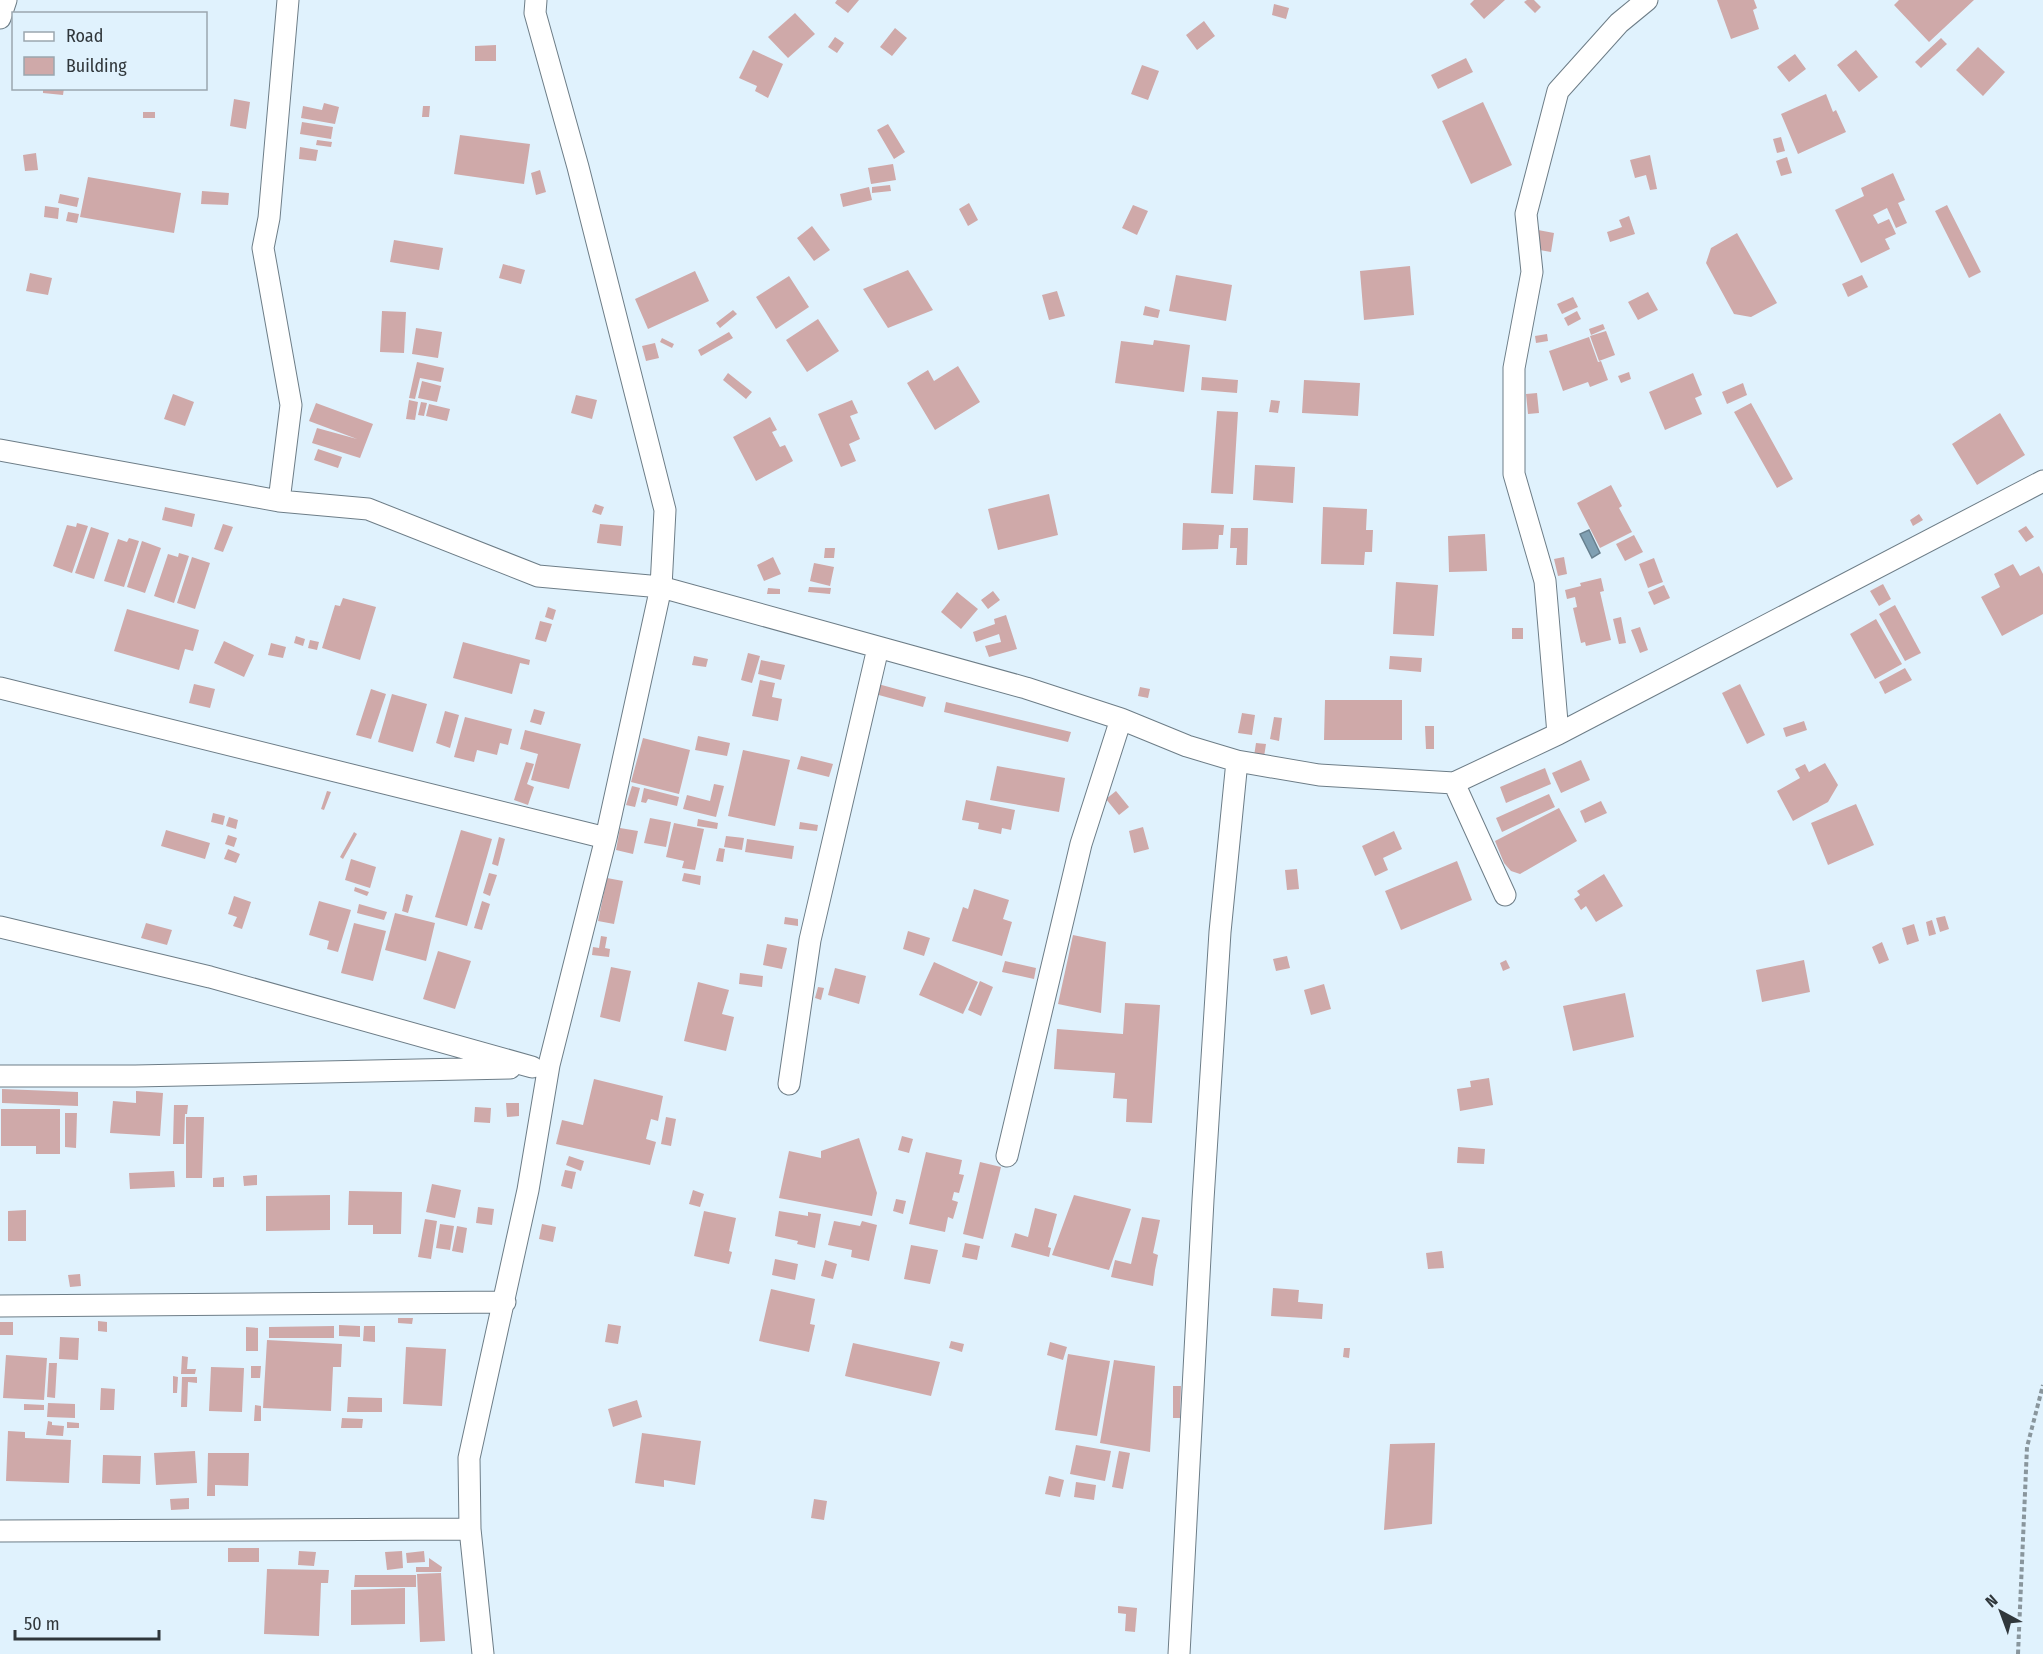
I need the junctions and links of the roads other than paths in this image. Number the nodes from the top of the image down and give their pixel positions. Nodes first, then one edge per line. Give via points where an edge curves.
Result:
1 (6, 0) edge
2 (288, 0) edge
3 (536, 0) edge
4 (1647, 0) edge
5 (0, 18) edge
6 (0, 450) edge
7 (2043, 482) edge
8 (279, 501) junction
9 (661, 587) junction
10 (878, 648) junction
11 (0, 688) edge
12 (1121, 719) junction
13 (1558, 734) junction
14 (1237, 761) junction
15 (1454, 783) junction
16 (606, 838) junction
17 (1505, 895) dead end
18 (0, 927) edge
19 (541, 1066) junction
20 (0, 1076) edge
21 (789, 1084) dead end
22 (1006, 1156) dead end
23 (505, 1302) junction
24 (0, 1306) edge
25 (470, 1529) junction
26 (0, 1531) edge
27 (483, 1654) edge
28 (1179, 1654) edge

1 - 5 street
2 - 8 street via 263,249 291,405
3 - 9 street via 536,13 665,510
4 - 13 street via 1619,23 1558,91 1526,214 1532,272 1514,368 1514,474 1545,581
6 - 8 street
7 - 13 street
8 - 9 street via 368,509 538,576
9 - 10 street
9 - 16 street
10 - 12 street via 1026,688
10 - 21 street via 810,940
11 - 16 street
12 - 14 street
12 - 22 street via 1081,844
13 - 15 street
14 - 15 street via 1319,775
14 - 28 street via 1220,932
15 - 17 street
16 - 19 street
18 - 19 street via 210,977
19 - 20 street
19 - 23 street via 528,1190
23 - 24 street
23 - 25 street via 469,1458
25 - 26 street
25 - 27 street

